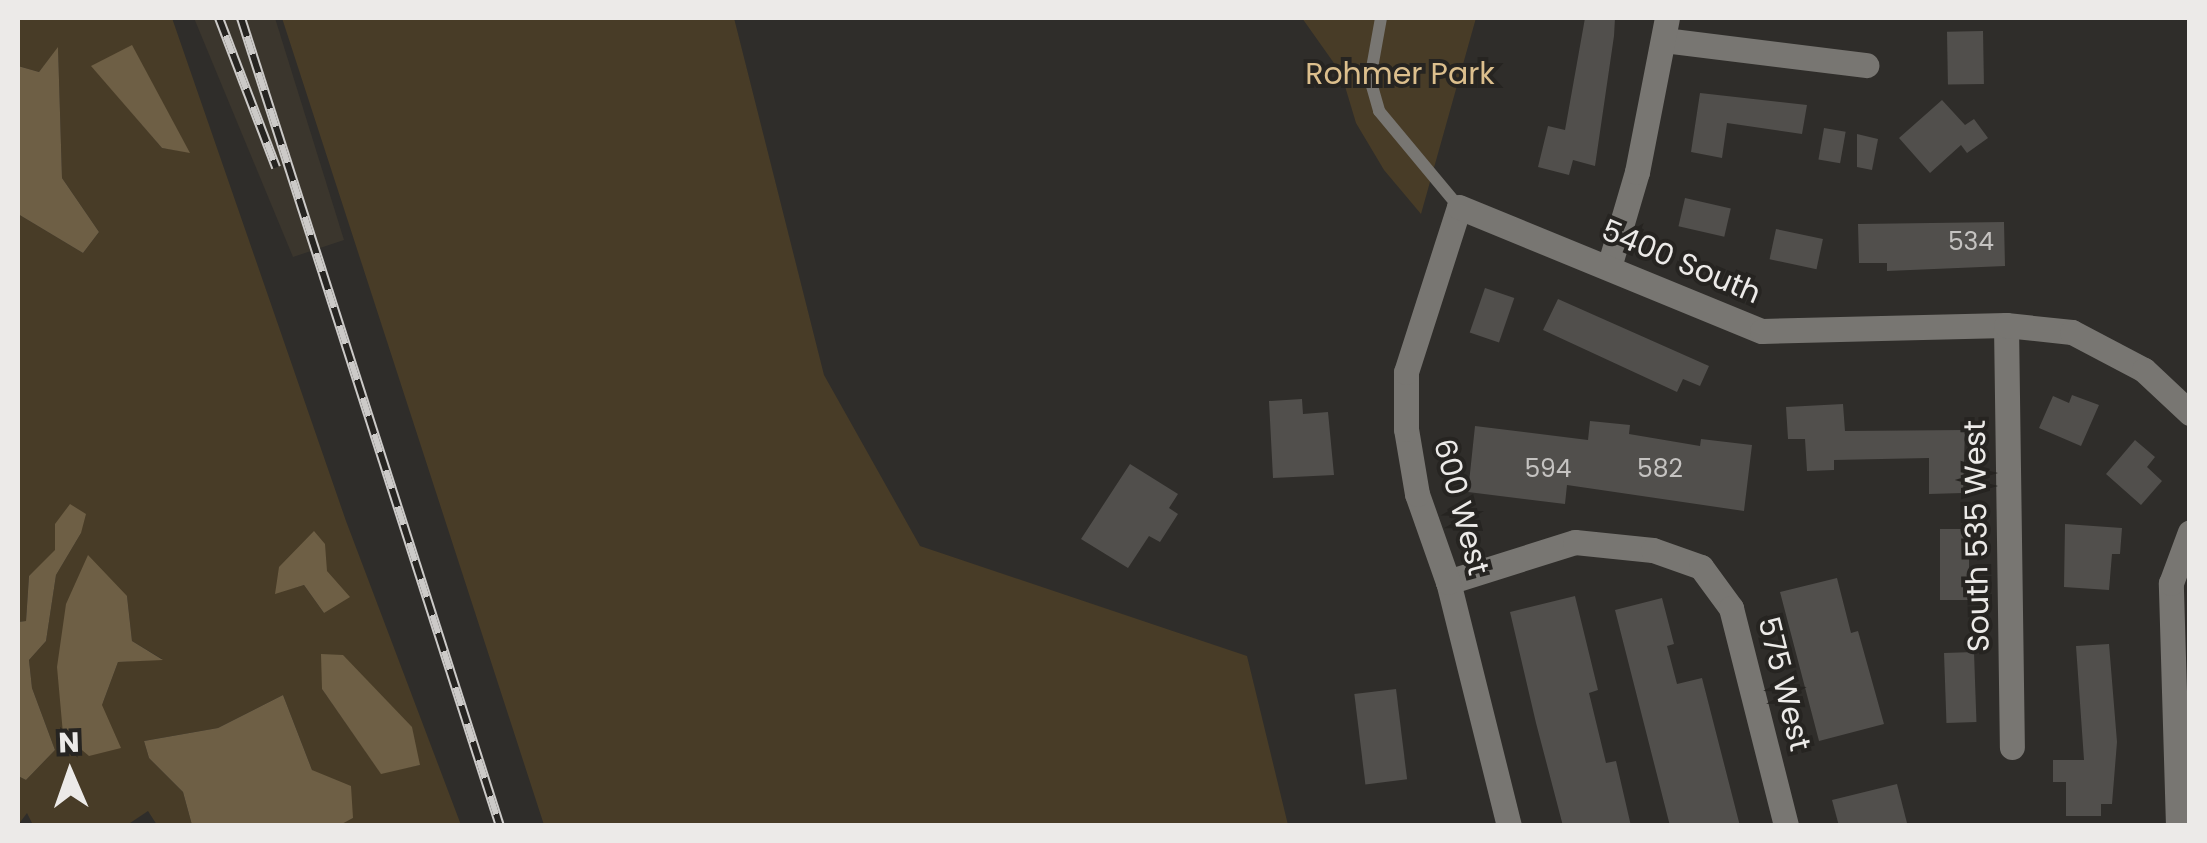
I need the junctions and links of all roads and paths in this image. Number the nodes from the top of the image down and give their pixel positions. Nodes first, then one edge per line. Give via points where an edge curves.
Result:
1 (1381, 18) edge
2 (1666, 28) edge
3 (1866, 65) dead end
4 (1459, 207) junction
5 (1609, 266) junction
6 (2006, 324) junction
7 (2190, 413) edge
8 (2190, 532) edge
9 (1448, 582) junction
10 (2012, 747) dead end
11 (1509, 826) edge
12 (1786, 826) edge
13 (2178, 826) edge

1 - 4 lane via 1370,79 1379,111
2 - 3 street
2 - 5 street via 1637,172
4 - 5 street, 5400 South
4 - 9 street, 600 West via 1406,372 1406,430 1417,494
5 - 6 street, 5400 South via 1762,331
6 - 7 street, 5400 South via 2072,332 2144,370
6 - 10 street, South 535 West
8 - 13 street via 2171,583
9 - 11 street, 600 West
9 - 12 street, 575 West via 1575,542 1653,550 1702,567 1731,608

